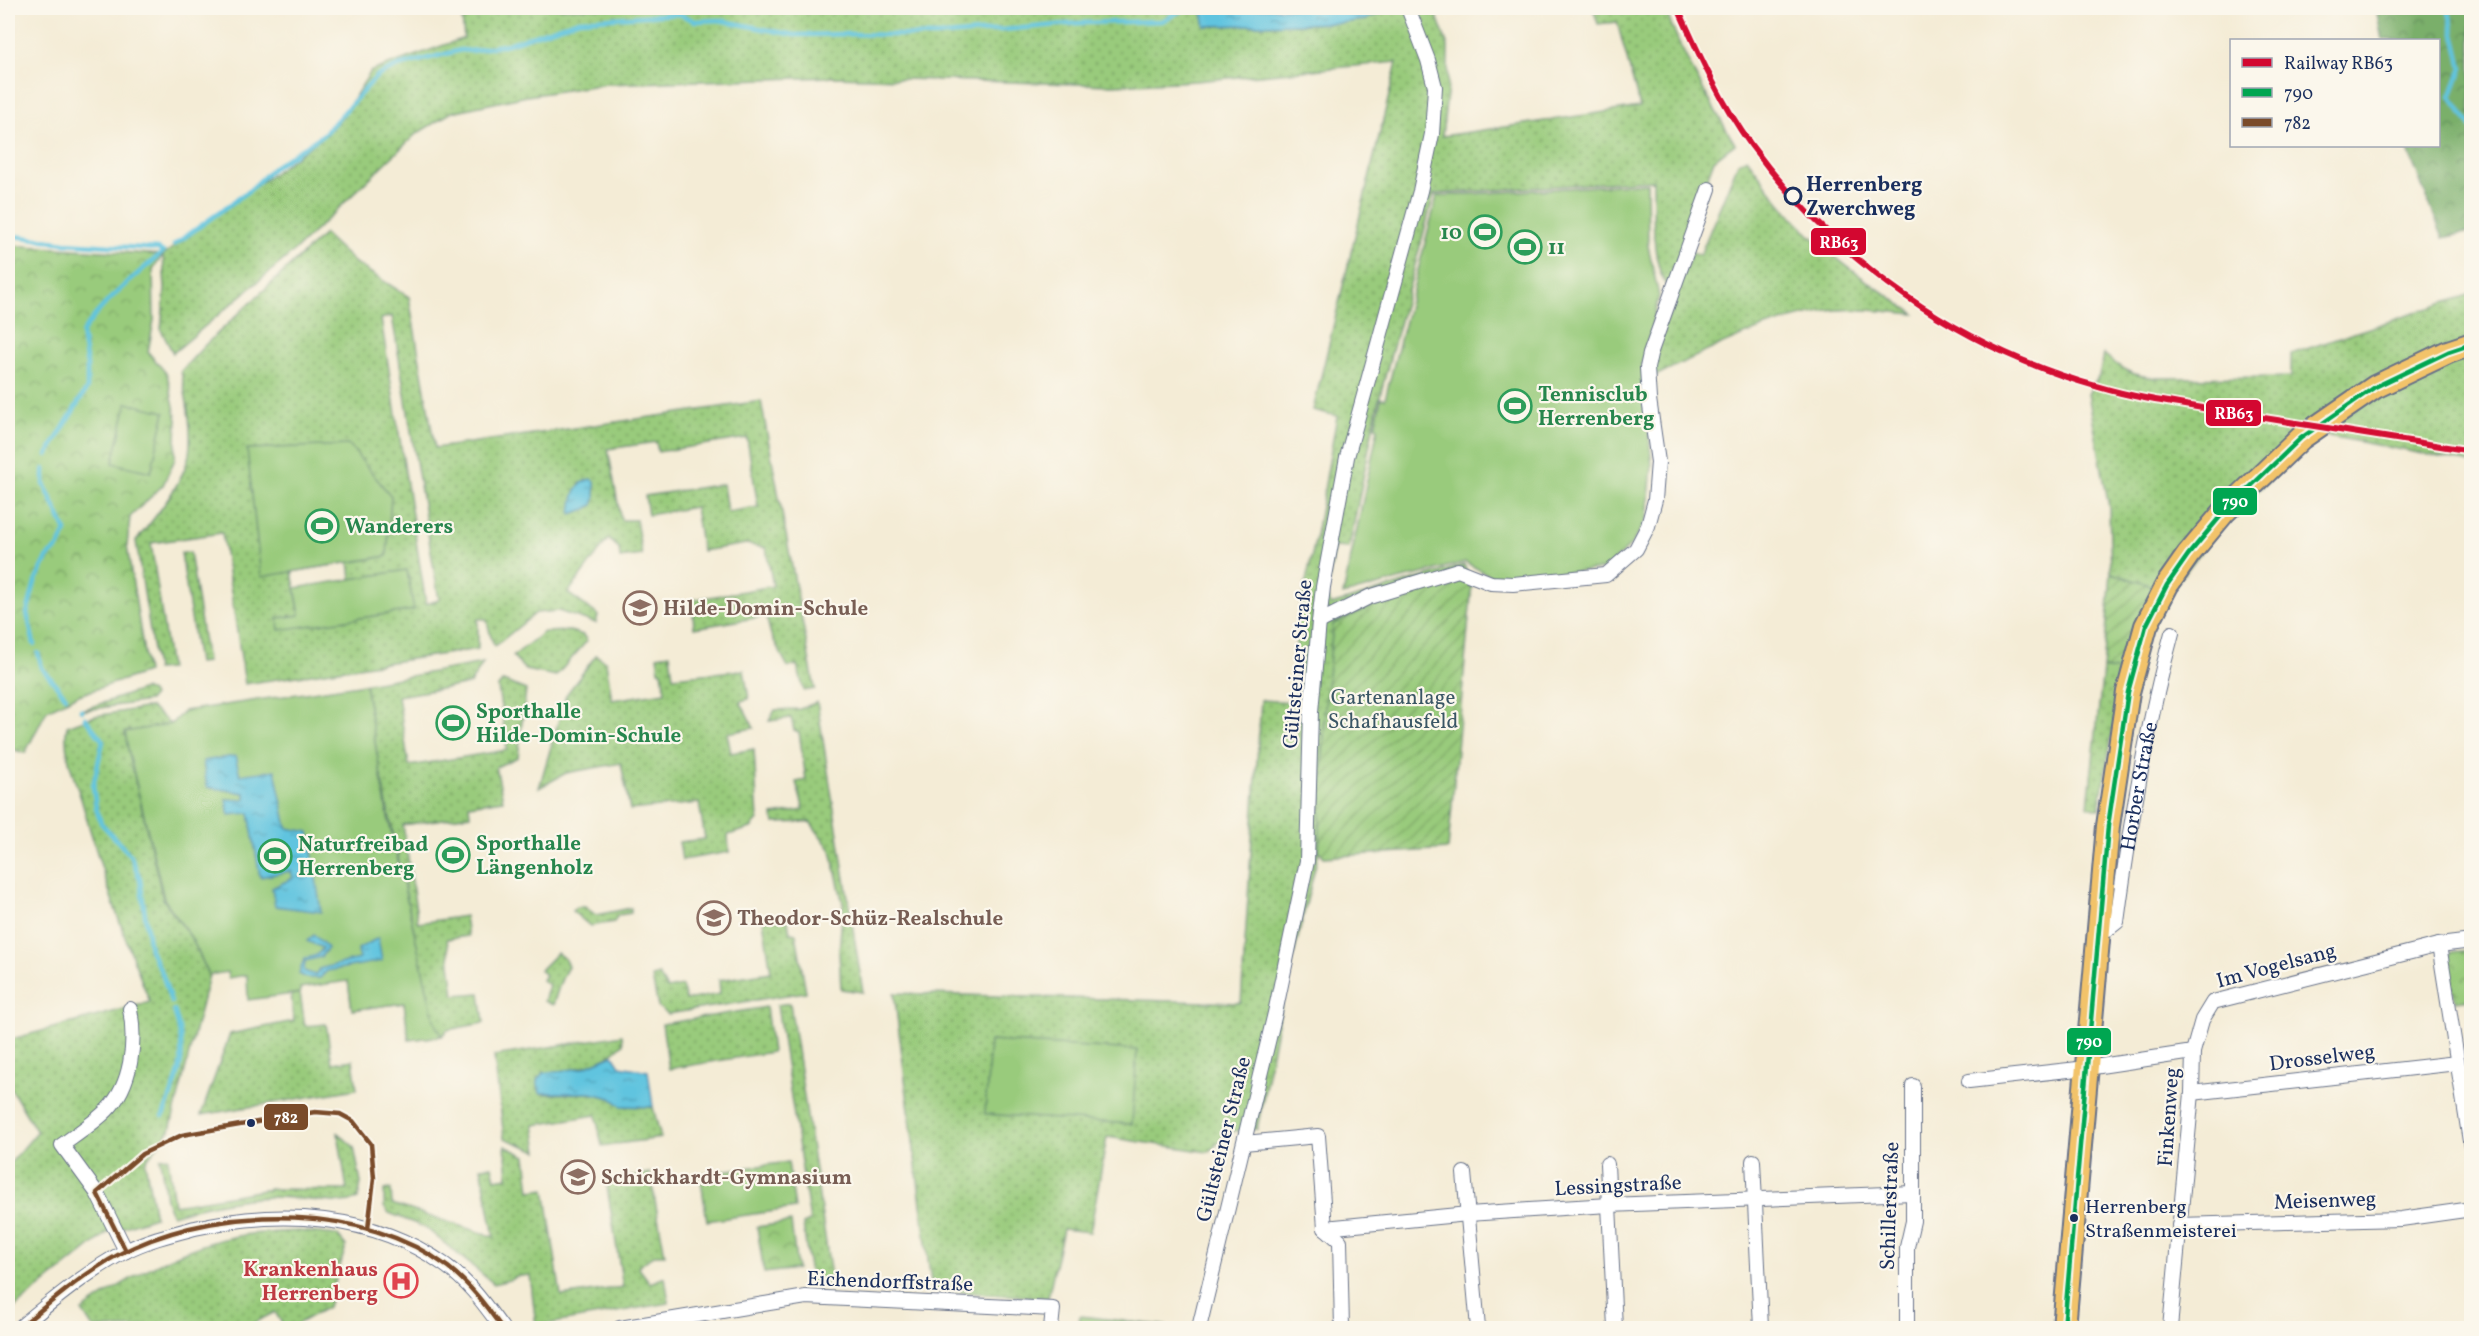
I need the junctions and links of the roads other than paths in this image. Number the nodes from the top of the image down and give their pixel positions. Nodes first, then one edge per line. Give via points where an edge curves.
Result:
1 (1408, 8) edge
2 (1709, 189) dead end
3 (2472, 344) edge
4 (1319, 622) junction
5 (2172, 633) dead end
6 (2098, 930) junction
7 (2472, 941) edge
8 (2439, 945) junction
9 (130, 1009) dead end
10 (2193, 1052) junction
11 (2457, 1063) junction
12 (2087, 1068) junction
13 (1969, 1081) dead end
14 (1913, 1086) dead end
15 (2192, 1093) junction
16 (1244, 1143) junction
17 (2472, 1154) edge
18 (1753, 1161) dead end
19 (1606, 1164) dead end
20 (1464, 1173) dead end
21 (1913, 1193) junction
22 (1755, 1200) junction
23 (1609, 1205) junction
24 (2472, 1209) edge
25 (1467, 1214) junction
26 (2180, 1226) junction
27 (1325, 1228) junction
28 (126, 1251) junction
29 (19, 1329) edge
30 (502, 1329) edge
31 (620, 1329) edge
32 (1051, 1329) edge
33 (1199, 1329) edge
34 (1342, 1329) edge
35 (1478, 1329) edge
36 (1615, 1329) edge
37 (1761, 1329) edge
38 (1907, 1329) edge
39 (2064, 1329) edge
40 (2170, 1329) edge

1 - 4 street, Gültsteiner Straße via 1435,87 1432,134 1347,457
2 - 4 street via 1647,368 1658,462 1655,500 1636,549 1606,574 1513,584 1491,583 1458,570 1369,597
3 - 6 main road, Horber Straße via 2374,387 2301,438 2224,512 2167,585 2146,626 2128,692 2116,759
4 - 16 street, Gültsteiner Straße via 1311,711 1307,861
5 - 6 street, Horber Straße via 2143,756 2117,922
6 - 12 main road, Horber Straße
7 - 8 street, Im Vogelsang
8 - 10 street, Im Vogelsang via 2213,1002 2202,1020
8 - 11 street
9 - 28 street via 133,1045 123,1084 108,1109 62,1145 97,1193
10 - 12 street
10 - 15 street, Finkenweg
11 - 15 street, Drosselweg
11 - 17 street
12 - 13 street
12 - 39 main road, Horber Straße
14 - 21 street, Schillerstraße
15 - 26 street, Finkenweg
16 - 27 street via 1318,1136
16 - 33 street, Gültsteiner Straße
18 - 22 street
19 - 23 street
20 - 25 street
21 - 22 street, Lessingstraße
21 - 38 street, Schillerstraße via 1913,1221 1907,1247
22 - 23 street, Lessingstraße
22 - 37 street
23 - 25 street, Lessingstraße
23 - 36 street
24 - 26 street, Meisenweg via 2401,1219
25 - 27 street, Lessingstraße
25 - 35 street
26 - 40 street, Finkenweg
27 - 34 street via 1340,1241
28 - 29 street via 63,1293
28 - 30 street via 174,1233 260,1218 308,1218 351,1225 398,1238 444,1264 464,1280
31 - 32 street, Eichendorffstraße via 806,1297 1053,1309

